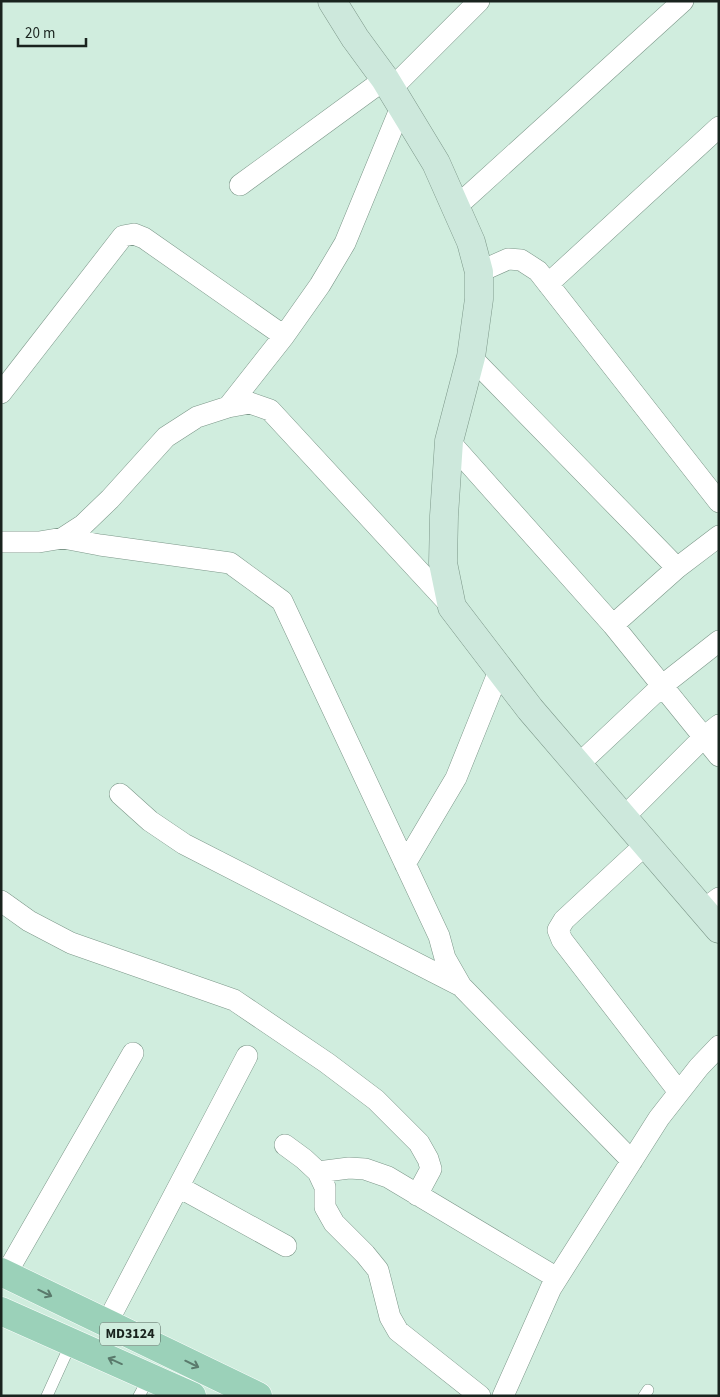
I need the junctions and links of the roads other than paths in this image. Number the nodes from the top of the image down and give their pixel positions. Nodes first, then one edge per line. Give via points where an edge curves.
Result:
1 (332, 1) edge
2 (479, 1) edge
3 (683, 1) edge
4 (392, 92) junction
5 (719, 127) edge
6 (240, 184) dead end
7 (456, 207) junction
8 (479, 272) junction
9 (548, 284) junction
10 (284, 336) junction
11 (471, 357) junction
12 (1, 393) edge
13 (228, 408) junction
14 (449, 441) junction
15 (719, 502) edge
16 (719, 536) edge
17 (64, 538) junction
18 (1, 542) edge
19 (677, 568) junction
20 (452, 607) junction
21 (614, 625) junction
22 (719, 642) edge
23 (499, 670) junction
24 (663, 685) junction
25 (711, 731) edge
26 (719, 756) edge
27 (578, 765) junction
28 (120, 794) dead end
29 (623, 818) junction
30 (646, 844) junction
31 (405, 864) junction
32 (1, 901) edge
33 (713, 912) edge
34 (461, 986) junction
35 (719, 1046) edge
36 (133, 1053) dead end
37 (247, 1056) dead end
38 (679, 1092) junction
39 (286, 1145) dead end
40 (632, 1161) junction
41 (318, 1172) junction
42 (179, 1187) junction
43 (417, 1194) junction
44 (286, 1246) dead end
45 (4, 1273) edge
46 (557, 1278) junction
47 (1, 1311) edge
48 (107, 1322) junction
49 (72, 1342) junction
50 (144, 1386) edge
51 (48, 1396) edge
52 (192, 1396) edge
53 (258, 1396) edge
54 (480, 1396) edge
55 (503, 1396) edge

1 - 4 main road
2 - 4 street
3 - 7 street
4 - 6 street
4 - 7 main road via 436,164
4 - 10 street via 345,243
5 - 9 street
7 - 8 main road
8 - 9 street via 508,259 521,260 538,271
8 - 11 main road via 479,300
9 - 15 street
10 - 12 street via 144,238 134,234 123,236
10 - 13 street
11 - 14 main road
11 - 19 street
13 - 17 street via 197,417 166,437 110,499
13 - 20 street via 250,403 270,410
14 - 20 main road via 443,563
14 - 21 street
16 - 19 street
17 - 18 street
17 - 31 street via 230,563 282,601
19 - 21 street
20 - 23 main road
21 - 24 street
22 - 24 street
23 - 27 main road
23 - 31 street via 456,778
24 - 25 street
24 - 27 street
25 - 26 street
25 - 29 street
27 - 29 main road
28 - 34 street via 150,821 184,844
29 - 30 main road
30 - 33 main road
30 - 38 street via 564,920 558,930 562,940
31 - 34 street via 445,958
32 - 43 street via 29,921 71,943 234,1000 327,1063 376,1100 419,1143 431,1169
34 - 40 street
35 - 38 street
36 - 45 street
37 - 42 street
38 - 40 street
39 - 41 street
40 - 46 street
41 - 43 street via 366,1168
41 - 54 street via 325,1187 325,1207 334,1223 378,1270 390,1317 398,1331
42 - 44 street
42 - 48 street
43 - 46 street
45 -> 48 main road, MD3124
46 - 55 street
47 - 49 main road
48 -> 53 main road, MD3124
50 -> 49 main road
49 - 51 lane
50 - 52 main road

